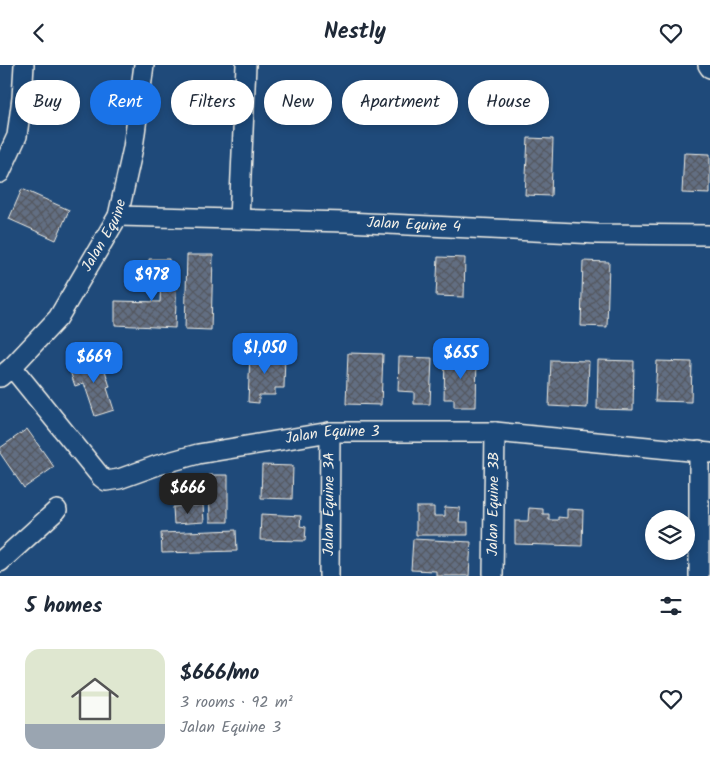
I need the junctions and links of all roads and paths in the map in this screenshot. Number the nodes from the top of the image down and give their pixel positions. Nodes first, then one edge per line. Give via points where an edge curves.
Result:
1 (24, 65) edge
2 (144, 65) edge
3 (246, 65) edge
4 (708, 65) edge
5 (710, 68) edge
6 (0, 173) edge
7 (118, 216) junction
8 (239, 219) junction
9 (710, 235) edge
10 (6, 372) edge
11 (495, 431) junction
12 (330, 432) junction
13 (704, 452) edge
14 (57, 510) dead end
15 (0, 562) edge
16 (329, 576) edge
17 (493, 576) edge
18 (699, 576) edge

1 - 6 street via 17,136
2 - 7 street, Jalan Equine via 133,149
3 - 8 street
4 - 5 street
7 - 8 street, Jalan Equine 4
7 - 10 street, Jalan Equine via 58,318
8 - 9 street, Jalan Equine 4 via 597,234
10 - 12 street, Jalan Equine 3 via 106,481 198,454
11 - 12 street, Jalan Equine 3
11 - 13 street, Jalan Equine 3
11 - 17 street, Jalan Equine 3B
12 - 16 street, Jalan Equine 3A
13 - 18 street
14 - 15 street

